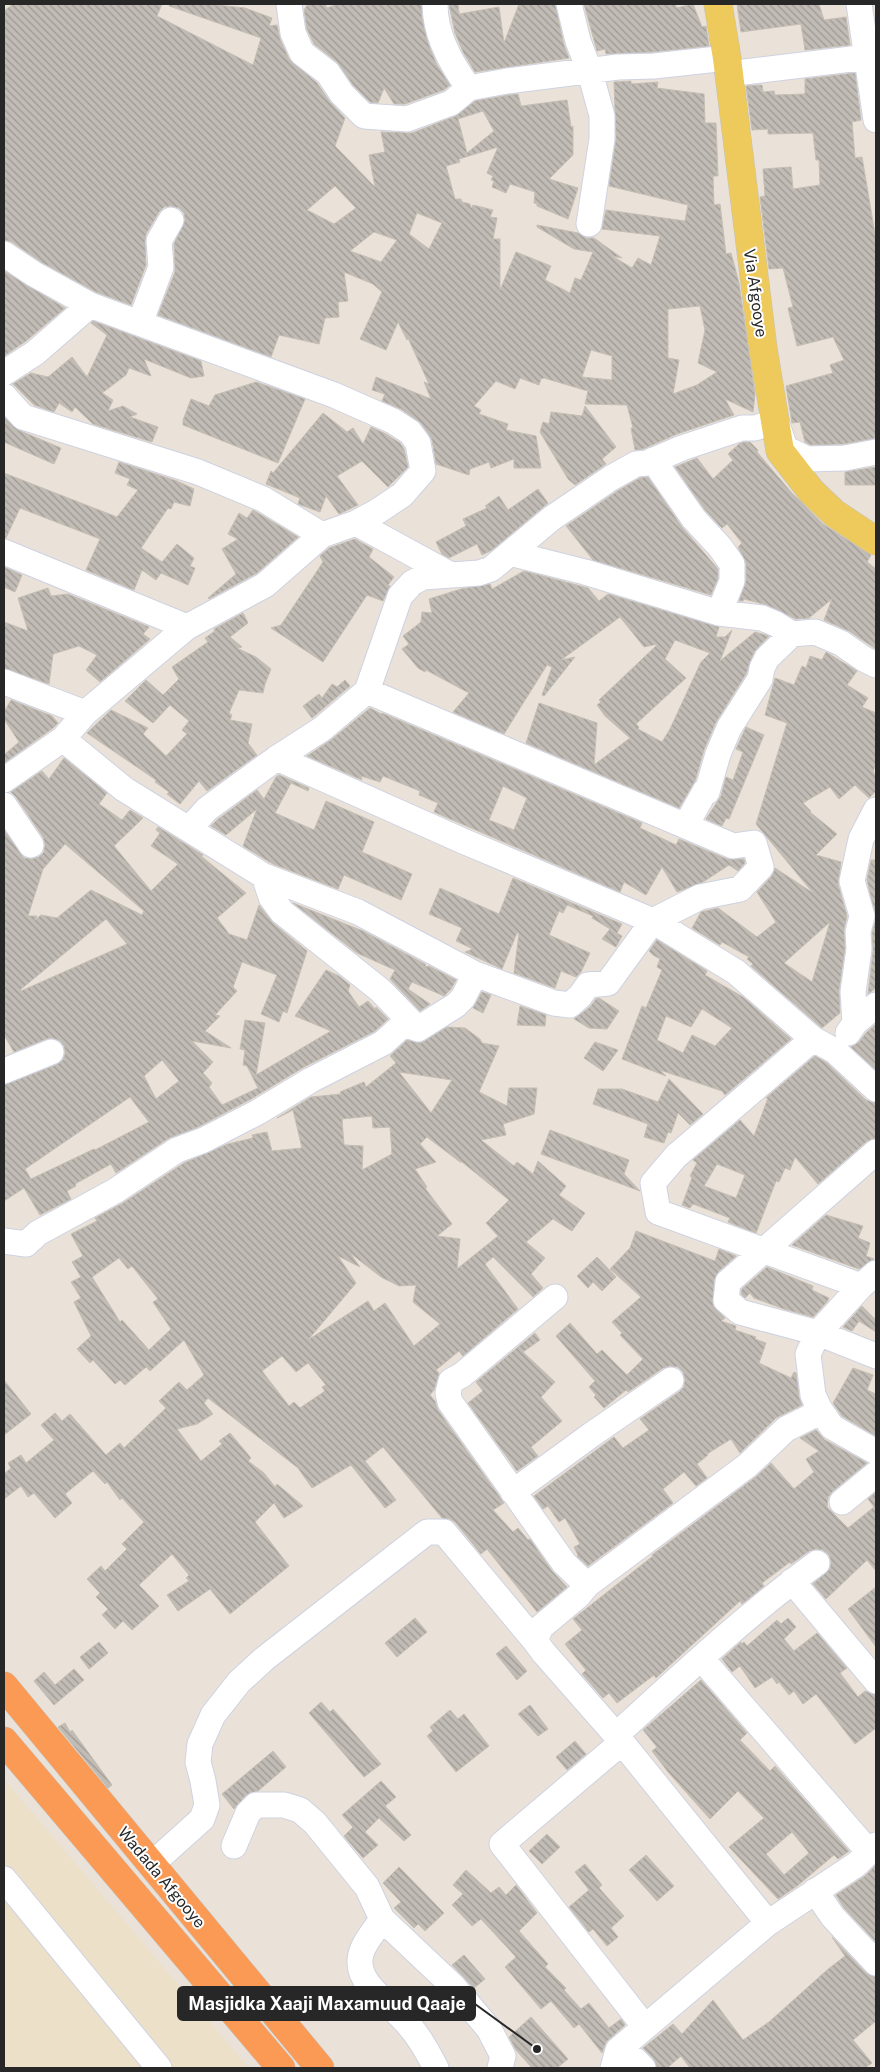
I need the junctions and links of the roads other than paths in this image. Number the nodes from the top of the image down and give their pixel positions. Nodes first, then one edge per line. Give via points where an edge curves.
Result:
1 (289, 4) edge
2 (435, 4) edge
3 (569, 4) edge
4 (718, 4) edge
5 (859, 4) edge
6 (872, 57) edge
7 (727, 66) junction
8 (590, 72) junction
9 (469, 88) junction
10 (876, 120) edge
11 (171, 220) dead end
12 (589, 224) dead end
13 (4, 254) edge
14 (90, 305) junction
15 (140, 323) junction
16 (4, 373) edge
17 (4, 396) edge
18 (776, 421) junction
19 (876, 452) edge
20 (653, 460) junction
21 (356, 523) junction
22 (322, 536) junction
23 (876, 541) edge
24 (4, 552) edge
25 (510, 553) junction
26 (451, 575) junction
27 (719, 613) junction
28 (187, 627) junction
29 (792, 634) junction
30 (876, 665) edge
31 (4, 682) edge
32 (368, 691) junction
33 (85, 713) junction
34 (63, 740) junction
35 (277, 758) junction
36 (4, 780) edge
37 (4, 805) edge
38 (876, 810) edge
39 (686, 825) junction
40 (189, 829) junction
41 (31, 845) dead end
42 (264, 876) junction
43 (654, 921) junction
44 (475, 974) junction
45 (876, 1004) edge
46 (855, 1023) junction
47 (418, 1029) junction
48 (824, 1045) junction
49 (51, 1052) dead end
50 (4, 1071) edge
51 (876, 1089) edge
52 (876, 1152) edge
53 (4, 1241) edge
54 (763, 1250) junction
55 (868, 1280) edge
56 (555, 1297) dead end
57 (818, 1334) junction
58 (876, 1356) edge
59 (671, 1380) dead end
60 (819, 1408) junction
61 (876, 1452) edge
62 (876, 1474) edge
63 (513, 1492) junction
64 (842, 1502) dead end
65 (817, 1563) dead end
66 (792, 1581) junction
67 (587, 1585) junction
68 (536, 1641) junction
69 (701, 1658) junction
70 (876, 1681) edge
71 (4, 1686) edge
72 (618, 1739) junction
73 (4, 1741) edge
74 (234, 1846) dead end
75 (872, 1848) edge
76 (152, 1864) junction
77 (7, 1890) edge
78 (815, 1891) junction
79 (382, 1919) junction
80 (768, 1923) junction
81 (876, 1963) edge
82 (645, 2027) junction
83 (615, 2059) edge
84 (144, 2062) edge
85 (281, 2068) edge
86 (320, 2068) edge
87 (436, 2068) edge
88 (500, 2068) edge
89 (643, 2068) edge

1 - 9 street via 293,33 302,53 328,73 342,94 364,116 406,119 451,103
2 - 9 street via 435,22 454,67
3 - 8 street
4 - 7 main road, Via Afgooye
5 - 6 street
6 - 7 street
6 - 10 street
7 - 8 street via 618,67
7 - 18 main road, Via Afgooye via 763,348
8 - 9 street
8 - 12 street via 602,116 602,139
11 - 15 street via 159,241 161,267
13 - 14 street
14 - 15 street
14 - 16 street via 36,353
15 - 21 street via 334,395 410,432 418,443 423,471 402,495
17 - 22 street via 22,417 198,472 263,499
18 - 19 street via 786,448 807,459 845,458
18 - 20 street via 755,428 742,428
18 - 23 main road, Via Afgooye via 780,451 811,491 834,513
20 - 25 street via 636,464 577,500
20 - 27 street via 694,519 732,564 732,581
21 - 22 street
21 - 26 street
22 - 28 street via 265,585
24 - 28 street
25 - 26 street via 490,569
25 - 27 street via 586,572
26 - 32 street via 423,577 400,596
27 - 29 street via 762,618
28 - 33 street
29 - 30 street via 815,632 841,643
29 - 39 street via 764,663 760,679 729,728 708,792
31 - 33 street
32 - 35 street via 322,729
32 - 39 street
33 - 34 street
34 - 36 street
34 - 40 street via 124,789
35 - 40 street via 207,809
35 - 43 street
37 - 41 street
38 - 46 street via 861,840 852,882 862,916 853,992
39 - 43 street via 733,846 754,843 761,867 740,889 700,897
40 - 42 street
42 - 44 street via 358,912
42 - 47 street via 271,897 282,912 380,990
43 - 44 street via 608,983 588,985 570,1005 554,1003
43 - 48 street via 736,972
44 - 47 street via 456,1005
45 - 46 street
46 - 48 street
47 - 53 street via 404,1024 383,1043 258,1112 177,1150 115,1191 38,1233 26,1244
48 - 51 street
48 - 54 street via 676,1156 653,1183 658,1212
49 - 50 street
52 - 54 street
54 - 55 street
54 - 57 street via 728,1282 726,1300 740,1312
55 - 57 street
56 - 63 street via 451,1381 450,1402
57 - 58 street
57 - 60 street via 808,1354 813,1395
59 - 63 street
60 - 61 street via 832,1427
60 - 67 street via 810,1417 786,1429 748,1465
62 - 64 street
63 - 67 street via 564,1563
65 - 66 street
66 - 69 street
66 - 70 street
67 - 68 street via 541,1628
68 - 72 street
68 - 76 street via 444,1532 427,1532 239,1682 213,1714 200,1744 198,1762 207,1805 202,1819
69 - 72 street
69 - 75 street
71 - 76 highway, Wadada Afgooye
72 - 80 street
72 - 82 street via 502,1844
73 - 85 highway, Wadada Afgooye
74 - 79 street via 248,1813 256,1805 284,1805 300,1810 315,1823 367,1887
75 - 78 street via 857,1864
76 - 86 highway, Wadada Afgooye
77 - 84 street
78 - 80 street
78 - 81 street via 833,1917
79 - 87 street via 361,1951 359,1965 367,1984 404,2019 423,2043
79 - 88 street via 453,1986 489,2029 502,2056
80 - 82 street
82 - 83 street
83 - 89 street via 636,2060

